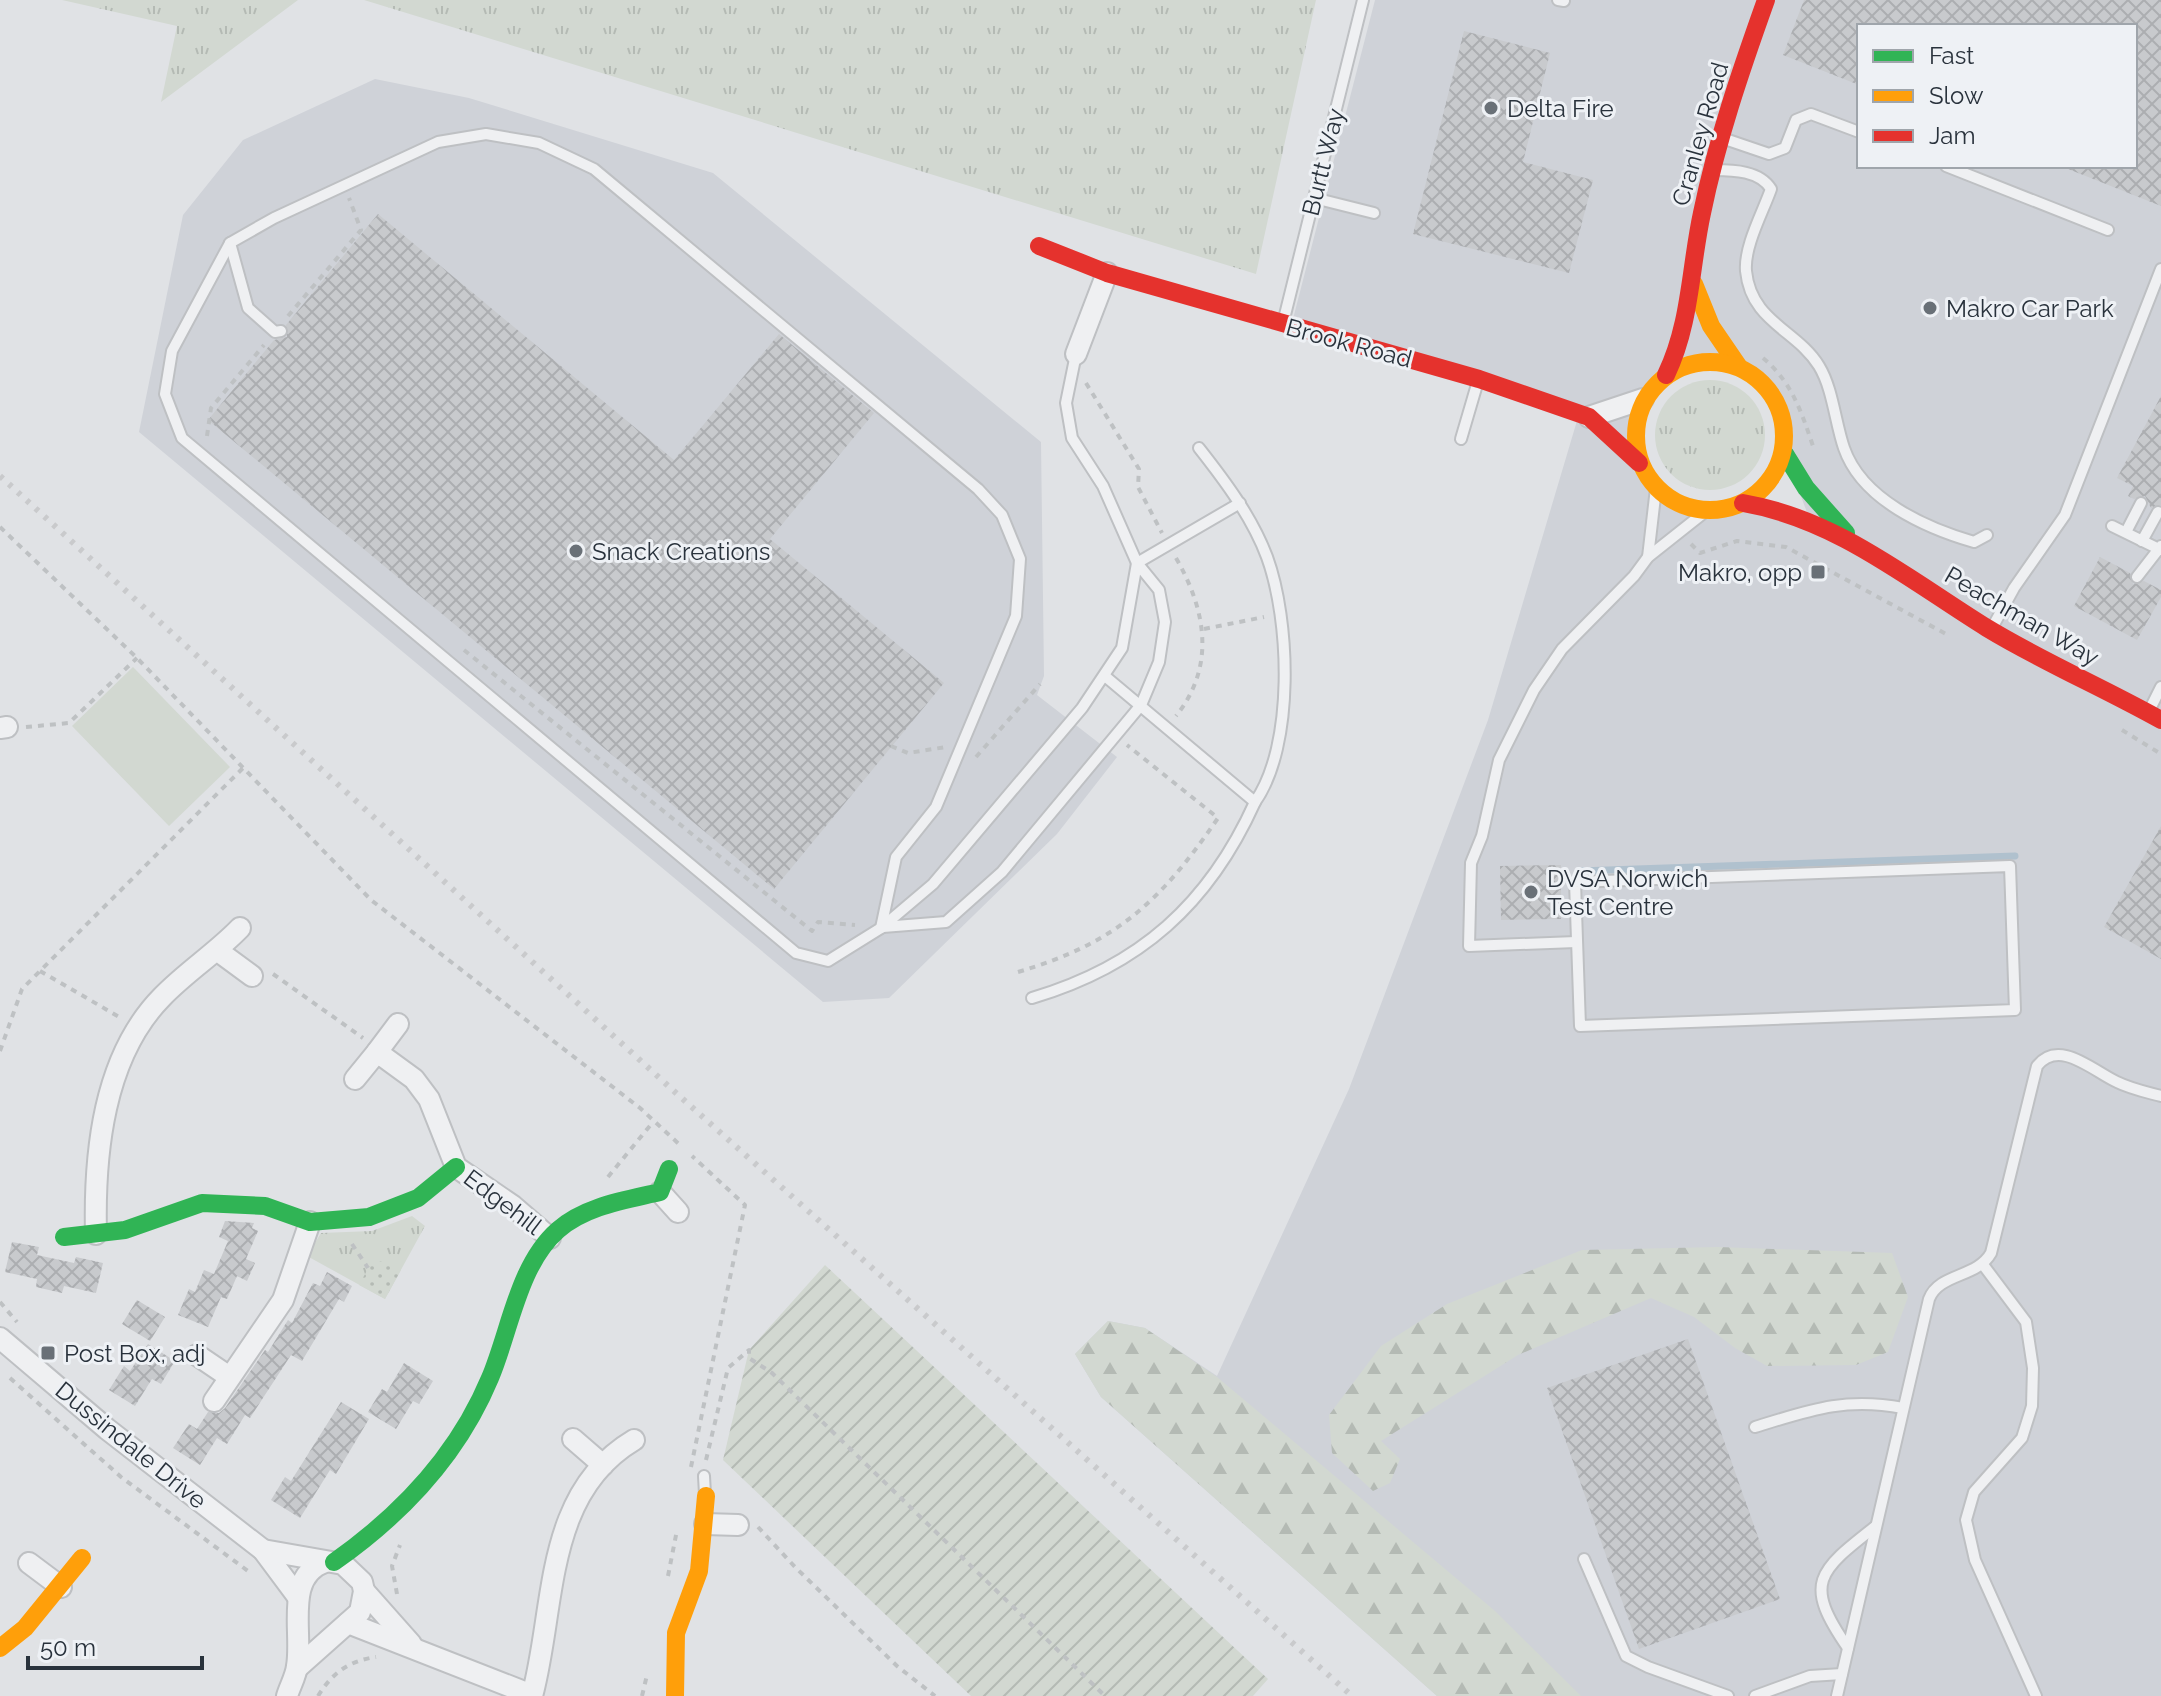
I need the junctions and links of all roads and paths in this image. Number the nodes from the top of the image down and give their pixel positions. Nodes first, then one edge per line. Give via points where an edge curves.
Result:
1 (1363, 0) edge
2 (1766, 0) edge
3 (1857, 131) edge
4 (1720, 137) junction
5 (1951, 168) edge
6 (1711, 170) junction
7 (345, 187) junction
8 (1314, 198) junction
9 (1374, 213) dead end
10 (2108, 230) dead end
11 (230, 243) junction
12 (1039, 246) dead end
13 (2161, 269) edge
14 (1107, 273) junction
15 (1694, 284) junction
16 (1283, 325) junction
17 (278, 332) junction
18 (1758, 353) dead end
19 (1076, 354) joint
20 (1739, 367) junction
21 (1666, 375) junction
22 (1479, 379) junction
23 (1643, 399) junction
24 (1589, 417) junction
25 (1461, 439) dead end
26 (206, 441) dead end
27 (1199, 448) dead end
28 (1785, 454) junction
29 (1818, 460) dead end
30 (1639, 463) junction
31 (1656, 488) junction
32 (1240, 503) junction
33 (1743, 503) junction
34 (2141, 503) dead end
35 (1784, 509) junction
36 (1706, 511) junction
37 (2158, 512) dead end
38 (2112, 526) dead end
39 (0, 527) edge
40 (2126, 532) junction
41 (1987, 535) dead end
42 (2142, 541) junction
43 (1775, 545) dead end
44 (1861, 548) junction
45 (2160, 548) edge
46 (1648, 557) junction
47 (1137, 563) junction
48 (2137, 577) dead end
49 (1279, 615) junction
50 (1204, 629) dead end
51 (1991, 630) junction
52 (453, 641) dead end
53 (137, 658) junction
54 (1106, 677) junction
55 (2161, 687) edge
56 (1141, 705) junction
57 (2155, 717) edge
58 (4, 727) edge
59 (1116, 736) junction
60 (244, 767) junction
61 (1255, 802) junction
62 (240, 928) dead end
63 (881, 928) junction
64 (1576, 942) junction
65 (218, 951) junction
66 (40, 971) junction
67 (1018, 972) dead end
68 (252, 976) joint
69 (1032, 998) dead end
70 (398, 1024) dead end
71 (136, 1029) junction
72 (0, 1051) edge
73 (377, 1052) junction
74 (355, 1079) dead end
75 (2161, 1096) edge
76 (654, 1121) junction
77 (456, 1167) junction
78 (669, 1169) dead end
79 (660, 1192) junction
80 (599, 1208) junction
81 (678, 1212) dead end
82 (310, 1222) junction
83 (96, 1234) junction
84 (64, 1237) dead end
85 (550, 1238) junction
86 (1984, 1266) junction
87 (0, 1302) edge
88 (21, 1326) dead end
89 (0, 1338) edge
90 (197, 1355) dead end
91 (4, 1372) dead end
92 (228, 1376) junction
93 (214, 1401) dead end
94 (1903, 1408) junction
95 (1755, 1427) dead end
96 (573, 1439) dead end
97 (634, 1440) dead end
98 (603, 1465) junction
99 (704, 1476) junction
100 (706, 1496) joint
101 (680, 1516) dead end
102 (743, 1521) joint
103 (705, 1524) junction
104 (1876, 1526) junction
105 (405, 1535) dead end
106 (372, 1538) junction
107 (263, 1550) junction
108 (82, 1558) dead end
109 (1584, 1559) dead end
110 (330, 1562) junction
111 (29, 1563) dead end
112 (256, 1576) dead end
113 (61, 1587) junction
114 (363, 1587) junction
115 (665, 1590) dead end
116 (299, 1601) junction
117 (400, 1602) dead end
118 (345, 1624) junction
119 (0, 1648) edge
120 (1848, 1648) junction
121 (417, 1650) junction
122 (391, 1658) dead end
123 (649, 1664) dead end
124 (297, 1668) junction
125 (1842, 1674) junction
126 (287, 1696) edge
127 (318, 1696) edge
128 (532, 1696) edge
129 (642, 1696) edge
130 (675, 1696) edge
131 (935, 1696) edge
132 (1105, 1696) edge
133 (1728, 1696) edge
134 (1755, 1696) edge
135 (1837, 1696) edge
136 (2036, 1696) edge

1 - 8 lane, Burtt Way
2 - 4 street, Cranley Road
3 - 4 lane via 1811,114 1796,120 1785,148 1769,154
4 - 6 street, Cranley Road
5 - 10 lane
6 - 15 street, Cranley Road
6 - 41 lane via 1749,174 1765,180 1771,189 1746,268 1751,289 1772,324 1819,365 1845,451 1863,478 1884,499 1931,527 1974,542
7 - 11 lane
7 - 17 path via 361,230
7 - 63 lane via 438,142 486,134 539,143 594,169 966,478 1002,515 1020,559 1016,616 936,807 896,857
8 - 9 lane
8 - 16 lane, Burtt Way
11 - 17 lane via 248,308
11 - 63 lane via 172,351 165,394 182,438 796,953 828,961
12 - 14 street, Brook Road
13 - 51 lane via 2065,515
14 - 16 street, Brook Road
14 - 19 street
15 - 20 street, Cranley Road via 1711,326
15 - 21 street, Cranley Road via 1681,345
16 - 22 street, Brook Road
17 - 26 path via 211,408
18 - 29 path via 1779,371 1801,407
19 - 47 lane via 1066,403 1072,438 1103,486
20 - 21 street via 1691,363
20 - 28 street, Peachman Way via 1762,383 1775,401
21 - 23 street
22 - 24 street, Brook Road
22 - 25 lane
23 - 24 street
23 - 30 street via 1635,431
24 - 30 street, Brook Road
27 - 32 lane
28 - 33 street via 1769,481
28 - 44 street, Peachman Way via 1826,513
30 - 31 street
31 - 36 street
31 - 46 lane
32 - 47 lane
32 - 49 lane via 1267,556
33 - 35 street, Peachman Way
33 - 36 street, Peachman Way
34 - 40 lane
35 - 43 path
35 - 44 street, Peachman Way
36 - 46 lane
37 - 42 lane
38 - 40 lane
39 - 53 path
40 - 42 lane
42 - 45 lane
44 - 51 street, Peachman Way
45 - 48 lane
46 - 64 lane via 1562,649 1534,690 1499,760 1471,863 1469,946
47 - 54 lane via 1122,648
47 - 56 lane via 1159,590 1165,622 1159,662
49 - 50 path
49 - 61 lane via 1281,720
51 - 57 street, Peachman Way
52 - 63 path via 812,931 818,922
53 - 58 path via 77,719
53 - 60 path
54 - 56 lane
54 - 63 lane via 933,884
55 - 57 lane
56 - 59 lane
56 - 61 lane
59 - 63 lane via 1002,872 946,922
59 - 67 path via 1218,818 1184,867 1143,910 1073,954
60 - 66 path
60 - 76 path via 371,900
61 - 69 lane via 1220,870 1153,940 1072,986
62 - 65 street
64 - 64 lane via 1575,882 2010,866 2015,1010 1580,1026
65 - 68 street
65 - 71 street via 162,997
66 - 71 path
66 - 72 path via 22,989
68 - 73 path via 268,971
70 - 73 street
71 - 83 street via 104,1116
73 - 74 street
73 - 77 street, Edgehill via 414,1079 429,1099
75 - 86 lane via 2119,1083 2073,1057 2044,1057 2032,1079 1999,1226
76 - 80 path via 599,1188
76 - 99 path via 745,1205 690,1471
77 - 82 street via 418,1198 392,1211
77 - 85 street, Edgehill
78 - 79 street
79 - 80 street
79 - 81 street
80 - 85 street
82 - 83 street via 265,1206 202,1203 125,1230
82 - 92 street via 283,1300
83 - 84 street
85 - 106 street via 522,1291 477,1411 402,1509
86 - 94 lane via 1933,1290
86 - 136 lane via 2026,1322 2032,1406 2022,1438 1974,1492 1966,1520 1975,1560
87 - 88 path
89 - 107 street, Dussindale Drive
90 - 92 street
91 - 112 path via 121,1477
92 - 93 street
94 - 95 lane via 1840,1403
94 - 104 lane
96 - 98 street
97 - 98 street
98 - 128 street via 564,1528
99 - 100 lane
99 - 132 path via 728,1368 749,1350 749,1358 772,1373
100 - 103 street
101 - 115 path
102 - 103 street
102 - 131 path
103 - 130 street via 699,1571 676,1633
104 - 120 lane
104 - 120 lane via 1846,1549 1818,1591
105 - 117 path via 392,1566
106 - 110 street
106 - 114 street
107 - 110 street, Dussindale Drive
107 - 116 street, Dussindale Drive
108 - 113 street
109 - 133 lane via 1626,1656
110 - 114 street, Dussindale Drive via 350,1567
110 - 116 street via 303,1578
111 - 113 street
113 - 119 street
114 - 118 street via 360,1612
114 - 121 street, Dussindale Drive
116 - 118 street, Dussindale Drive via 317,1624
116 - 124 street
118 - 121 street, Dussindale Drive
118 - 124 street
120 - 125 lane
121 - 128 street, Dussindale Drive
122 - 127 path via 355,1661 339,1670
123 - 129 path
124 - 126 street
125 - 134 lane via 1810,1676
125 - 135 lane

